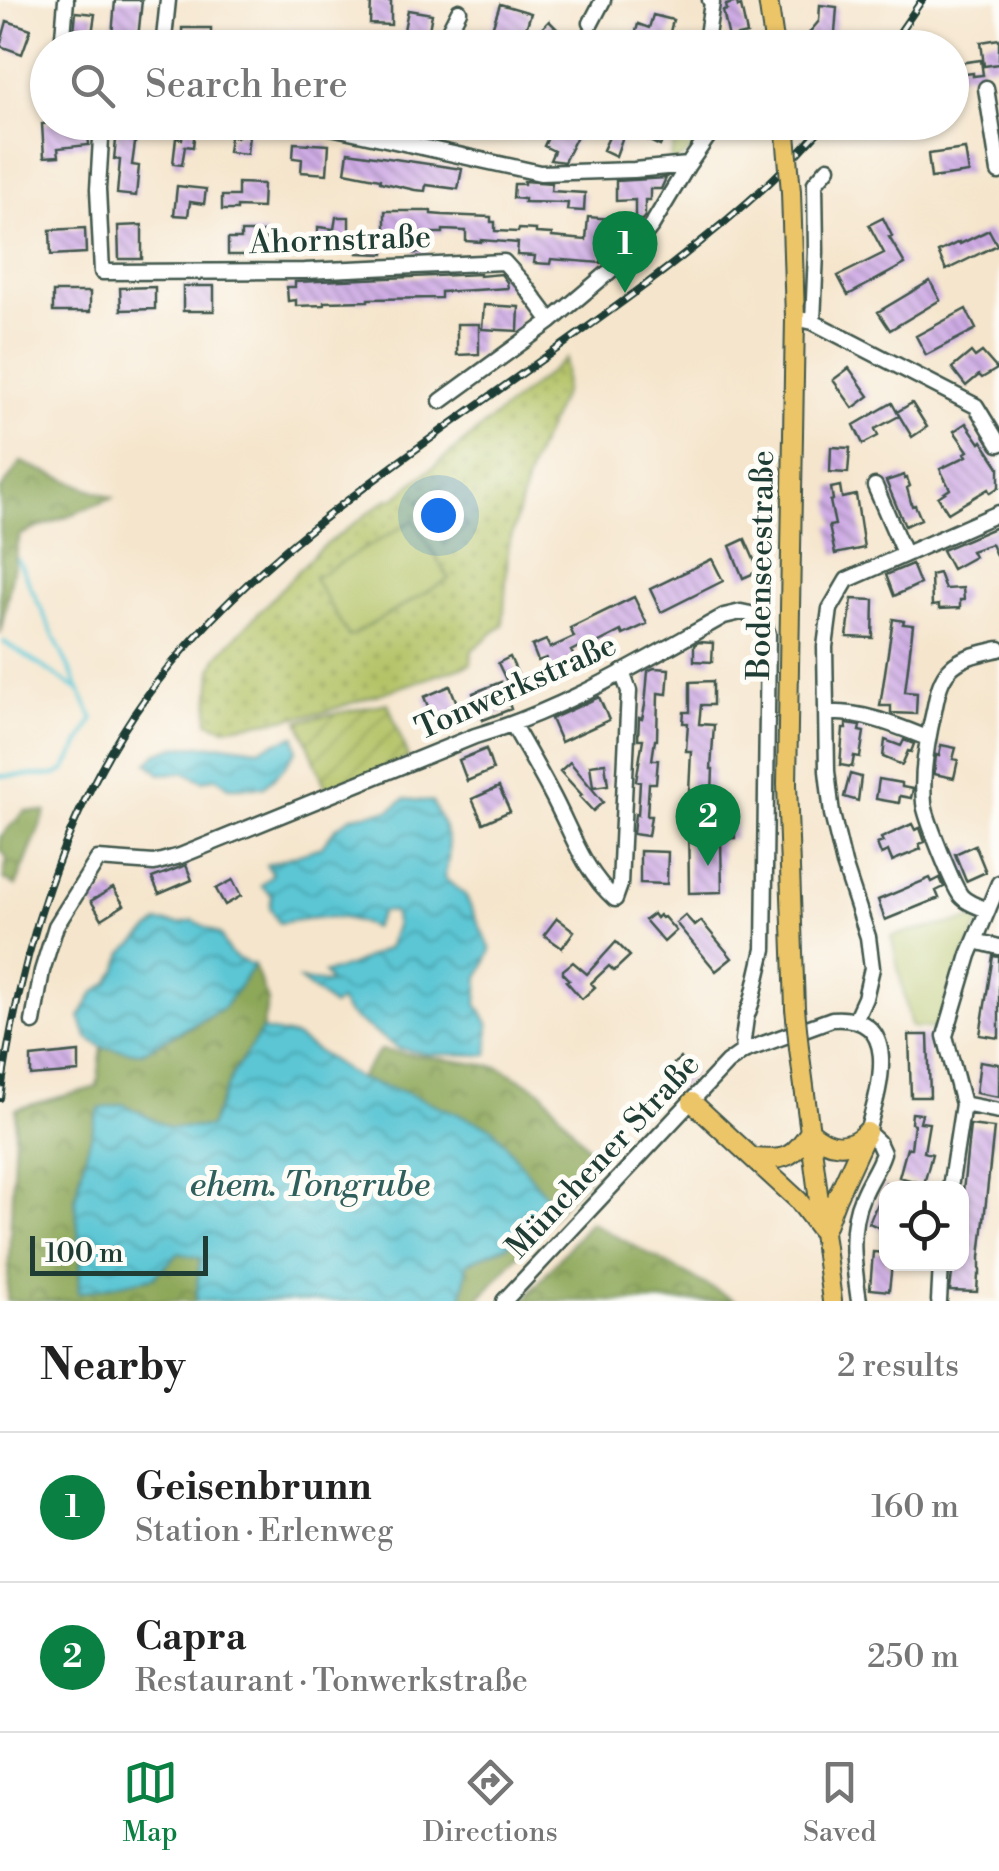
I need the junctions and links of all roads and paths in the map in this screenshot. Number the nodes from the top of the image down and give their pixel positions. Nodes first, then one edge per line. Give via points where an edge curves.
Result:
1 (66, 0) edge
2 (168, 0) edge
3 (602, 0) edge
4 (710, 0) edge
5 (768, 0) edge
6 (459, 11) dead end
7 (591, 23) dead end
8 (64, 30) edge
9 (165, 30) edge
10 (449, 30) edge
11 (708, 30) edge
12 (773, 30) edge
13 (989, 88) edge
14 (993, 104) edge
15 (101, 140) edge
16 (390, 140) edge
17 (406, 140) edge
18 (706, 140) edge
19 (787, 140) edge
20 (405, 143) junction
21 (688, 166) junction
22 (828, 168) dead end
23 (999, 172) edge
24 (804, 320) junction
25 (551, 321) junction
26 (441, 401) dead end
27 (999, 444) edge
28 (875, 486) dead end
29 (999, 513) edge
30 (904, 552) junction
31 (999, 649) edge
32 (622, 672) junction
33 (826, 712) junction
34 (512, 725) junction
35 (927, 738) junction
36 (999, 884) edge
37 (988, 910) junction
38 (976, 941) junction
39 (999, 947) edge
40 (855, 1020) junction
41 (33, 1022) dead end
42 (744, 1052) junction
43 (692, 1102) junction
44 (963, 1104) junction
45 (999, 1111) edge
46 (810, 1130) junction
47 (867, 1132) junction
48 (754, 1158) junction
49 (951, 1181) edge
50 (823, 1234) junction
51 (941, 1271) edge
52 (504, 1301) edge
53 (832, 1301) edge
54 (858, 1301) edge
55 (939, 1301) edge

1 - 8 street
2 - 9 street
3 - 7 street
4 - 11 street
5 - 12 main road
6 - 10 street
13 - 14 street
14 - 23 street
15 - 25 street, Ahornstraße via 102,272 504,262
16 - 20 street
17 - 20 street
18 - 21 street
19 - 24 main road, Bodenseestraße, bridge
20 - 21 street via 540,172
21 - 25 street via 629,254
22 - 24 street via 815,184 816,252
24 - 27 street via 976,406
24 - 46 main road, Bodenseestraße, bridge via 787,784 795,1008
25 - 26 street
28 - 30 street
29 - 30 street
30 - 33 street via 847,580 830,609
31 - 35 street via 968,657 946,672
32 - 34 street, Tonwerkstraße
32 - 34 street via 629,691 616,899 576,846
32 - 42 street, Tonwerkstraße via 724,616 754,613 768,634 764,949
33 - 35 street via 887,722
33 - 40 street via 832,814 872,968
34 - 41 street, Tonwerkstraße via 180,856 154,863 98,860 56,926
35 - 37 street via 924,809 961,896
36 - 37 street
37 - 38 street
38 - 39 street
38 - 44 street via 945,1036
40 - 42 street via 832,1019
40 - 47 street via 874,1034 882,1066
42 - 43 street, Münchener Straße
43 - 48 main road
43 - 52 street, Münchener Straße
44 - 45 street
44 - 49 street
46 - 47 main road via 836,1146
46 - 48 main road via 796,1152
46 - 50 main road, Bodenseestraße
47 - 50 main road
47 - 54 street via 883,1153 855,1224
48 - 50 main road
50 - 53 main road, Bodenseestraße
51 - 55 street

